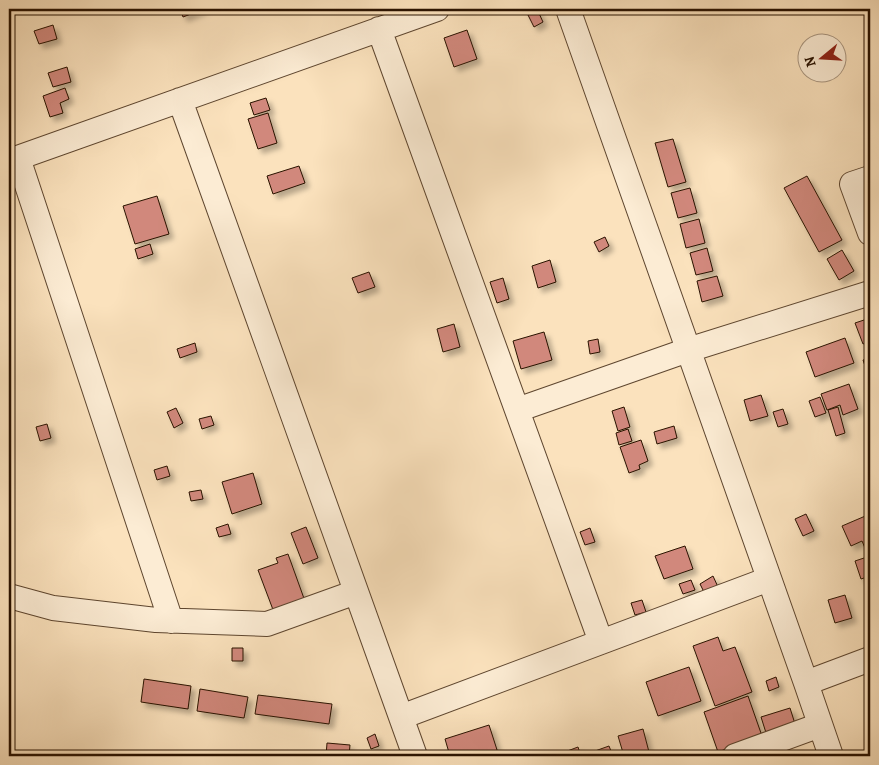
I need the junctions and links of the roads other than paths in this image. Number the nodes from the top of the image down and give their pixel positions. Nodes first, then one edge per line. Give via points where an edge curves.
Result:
1 (436, 9) edge
2 (568, 9) edge
3 (379, 29) junction
4 (180, 100) junction
5 (14, 160) edge
6 (870, 178) edge
7 (870, 233) edge
8 (870, 293) edge
9 (688, 350) junction
10 (517, 410) junction
11 (769, 579) junction
12 (356, 592) junction
13 (9, 596) edge
14 (171, 620) junction
15 (601, 642) junction
16 (870, 659) edge
17 (806, 683) junction
18 (401, 717) junction
19 (820, 725) junction
20 (415, 756) edge
21 (735, 756) edge
22 (831, 756) edge

1 - 3 street
2 - 9 street
3 - 4 street
3 - 10 street
4 - 5 street
4 - 12 street
5 - 14 street
6 - 7 street via 852,184
8 - 9 street
9 - 10 street
9 - 11 street
10 - 15 street
11 - 15 street
11 - 17 street
12 - 14 street via 267,624
12 - 18 street
13 - 14 street via 53,608
15 - 18 street
16 - 17 street
17 - 19 street
18 - 20 street
19 - 21 street
19 - 22 street

